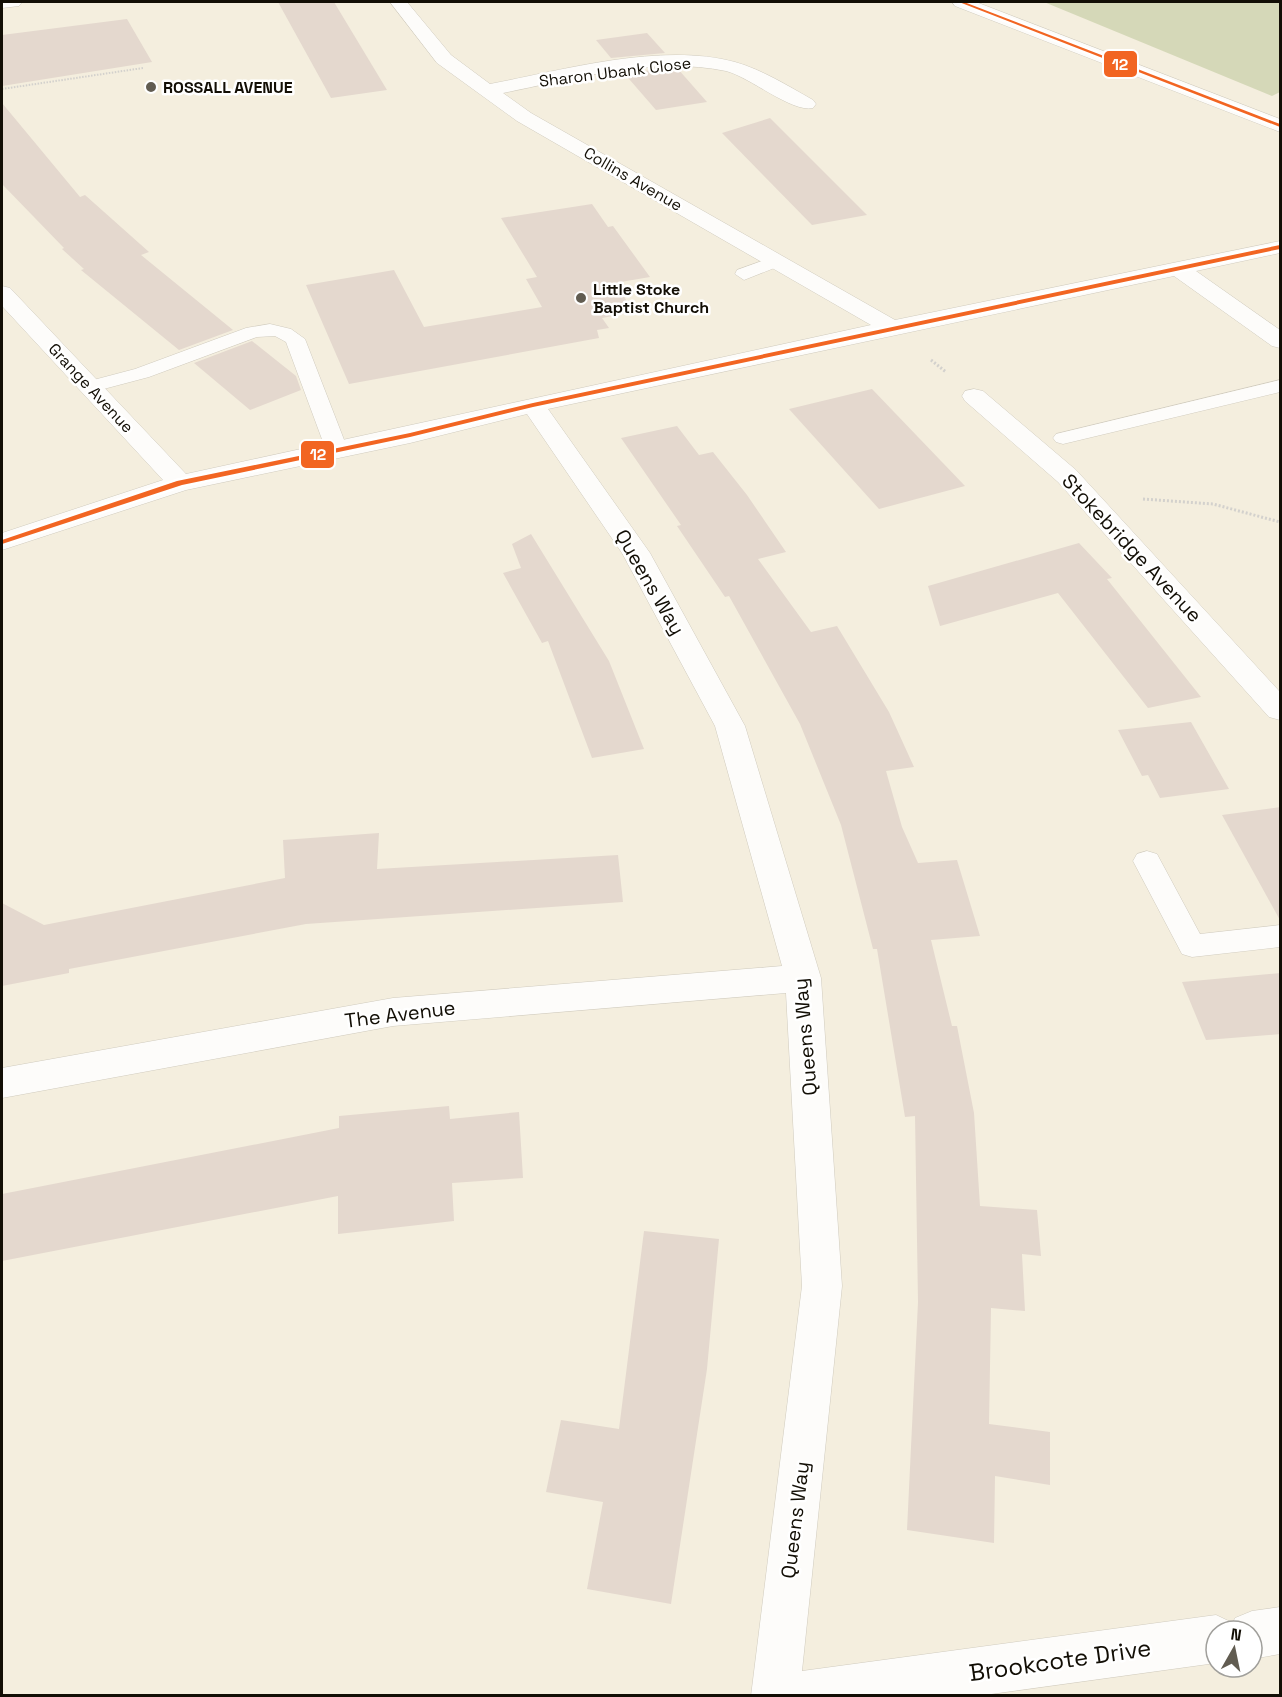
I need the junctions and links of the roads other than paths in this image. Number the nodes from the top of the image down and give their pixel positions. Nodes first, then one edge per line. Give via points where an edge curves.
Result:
1 (13, 2) edge
2 (398, 2) edge
3 (961, 2) edge
4 (2, 3) edge
5 (487, 90) junction
6 (806, 104) dead end
7 (1281, 126) edge
8 (1281, 247) edge
9 (776, 261) junction
10 (1178, 268) junction
11 (744, 274) dead end
12 (2, 293) edge
13 (892, 328) junction
14 (1281, 341) edge
15 (1281, 386) edge
16 (89, 387) junction
17 (974, 396) road end
18 (533, 405) junction
19 (1063, 438) dead end
20 (338, 450) junction
21 (180, 483) junction
22 (2, 542) edge
23 (1281, 710) edge
24 (1147, 861) dead end
25 (1281, 936) edge
26 (803, 978) junction
27 (2, 1083) edge
28 (1281, 1631) edge
29 (1264, 1633) edge
30 (1204, 1642) edge
31 (775, 1695) edge
32 (797, 1695) edge

1 - 4 street
2 - 5 street, Collins Avenue via 444,59
3 - 7 street
5 - 6 street, Sharon Ubank Close via 588,72 694,62 742,70
5 - 9 street, Collins Avenue via 524,117
8 - 10 street
9 - 11 lane
9 - 13 street, Collins Avenue
10 - 13 street
10 - 14 street
12 - 16 street, Grange Avenue
13 - 18 street
15 - 19 lane
16 - 20 lane via 142,373 253,332 282,331 296,339
16 - 21 street, Grange Avenue
17 - 23 street, Stokebridge Avenue via 1067,476
18 - 20 street
18 - 26 street, Queens Way via 636,553 730,726
20 - 21 street
21 - 22 street
24 - 25 lane via 1192,946
26 - 27 street, The Avenue via 393,1012
26 - 31 street, Queens Way via 822,1286
28 - 29 street
30 - 32 street, Brookcote Drive

